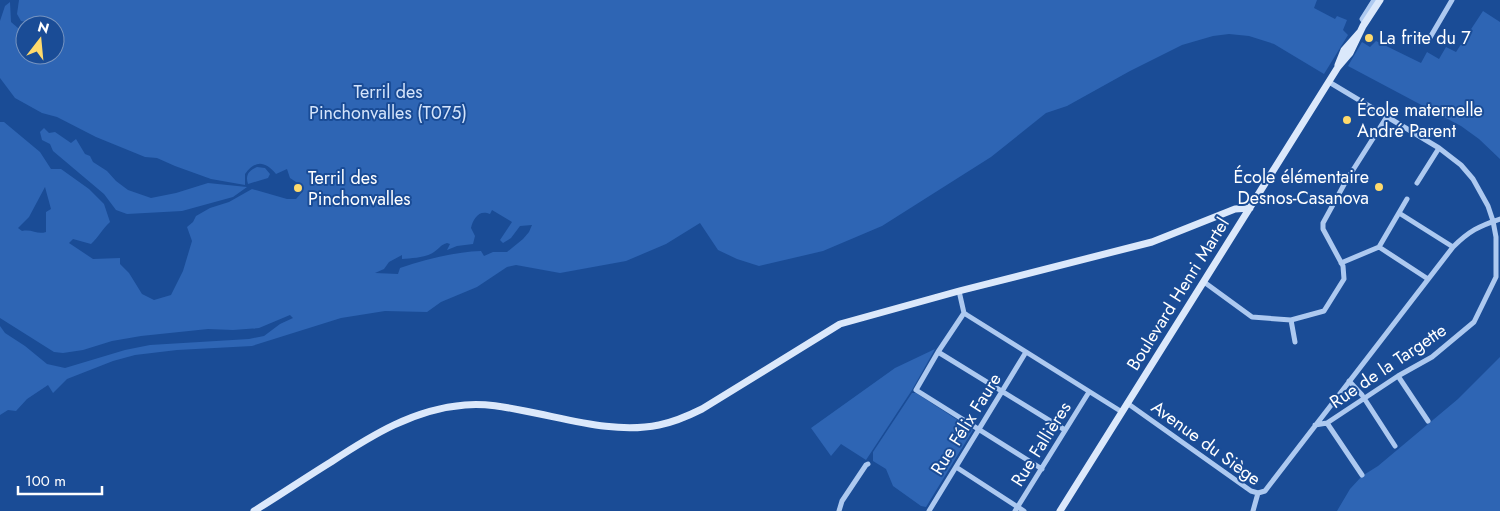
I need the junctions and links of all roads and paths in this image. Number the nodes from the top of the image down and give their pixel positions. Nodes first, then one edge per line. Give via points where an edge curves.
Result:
1 (1374, 0) edge
2 (1380, 0) edge
3 (1452, 0) edge
4 (1365, 23) junction
5 (1428, 41) dead end
6 (1329, 82) junction
7 (1386, 118) junction
8 (1439, 148) junction
9 (1417, 183) dead end
10 (1407, 200) dead end
11 (1250, 208) junction
12 (1400, 212) junction
13 (1500, 219) edge
14 (1493, 221) junction
15 (1379, 247) junction
16 (1453, 247) junction
17 (1341, 263) junction
18 (1428, 279) junction
19 (1204, 282) junction
20 (959, 292) junction
21 (964, 313) junction
22 (1291, 320) junction
23 (1295, 342) dead end
24 (938, 352) junction
25 (1026, 352) junction
26 (1398, 376) junction
27 (1349, 381) junction
28 (1003, 392) junction
29 (1089, 392) junction
30 (1363, 399) junction
31 (1127, 403) junction
32 (1122, 412) junction
33 (1327, 422) junction
34 (1428, 422) dead end
35 (1315, 425) junction
36 (979, 430) junction
37 (1065, 430) junction
38 (1395, 446) dead end
39 (868, 464) dead end
40 (956, 467) junction
41 (1042, 469) junction
42 (1362, 474) dead end
43 (1258, 493) junction
44 (840, 509) edge
45 (930, 509) edge
46 (1016, 509) edge
47 (254, 511) edge
48 (848, 511) edge
49 (937, 511) edge
50 (1024, 511) edge
51 (1060, 511) edge
52 (1253, 511) edge

1 - 4 street via 1362,19
2 - 4 main road, Boulevard Henri Martel
3 - 5 street
4 - 6 main road, Boulevard Henri Martel via 1344,50
6 - 7 street, Rue de la Targette
6 - 11 main road, Boulevard Henri Martel
7 - 8 street, Rue de la Targette
7 - 17 street via 1322,223
8 - 9 street
8 - 14 street, Rue de la Targette via 1461,165 1473,180
10 - 12 street
11 - 19 main road, Boulevard Henri Martel
11 - 20 main road via 1235,209 1152,242
12 - 15 street
12 - 16 street
13 - 14 street
14 - 16 street via 1467,233
14 - 26 street, Rue de la Targette via 1496,277 1474,322 1432,357
15 - 17 street
15 - 18 street
16 - 18 street
17 - 22 street via 1344,279 1324,311
18 - 27 street
19 - 22 street via 1252,317
19 - 31 main road, Boulevard Henri Martel
20 - 21 street
20 - 47 main road via 840,324 702,409 659,426 610,427 484,404 452,406 422,414 394,424 363,441
21 - 24 street
21 - 25 street
22 - 23 street
24 - 28 street
24 - 36 street via 916,390
25 - 28 street, Rue Félix Faure
25 - 29 street
26 - 30 street, Rue de la Targette
26 - 34 street
27 - 30 street
27 - 35 street
28 - 36 street, Rue Félix Faure
28 - 37 street
29 - 32 street
29 - 37 street, Rue Fallières
30 - 33 street, Rue de la Targette
30 - 38 street
31 - 32 main road, Boulevard Henri Martel
31 - 43 street, Avenue du Siège
32 - 51 main road, Boulevard Henri Martel
33 - 35 street, Rue de la Targette
33 - 42 street
35 - 43 street via 1268,488
36 - 40 street, Rue Félix Faure
36 - 41 street
37 - 41 street, Rue Fallières
39 - 44 street via 842,501
40 - 45 street, Rue Félix Faure
40 - 46 street
41 - 46 street, Rue Fallières
43 - 52 street, Avenue du Siège
44 - 48 street
45 - 49 street
46 - 50 street

